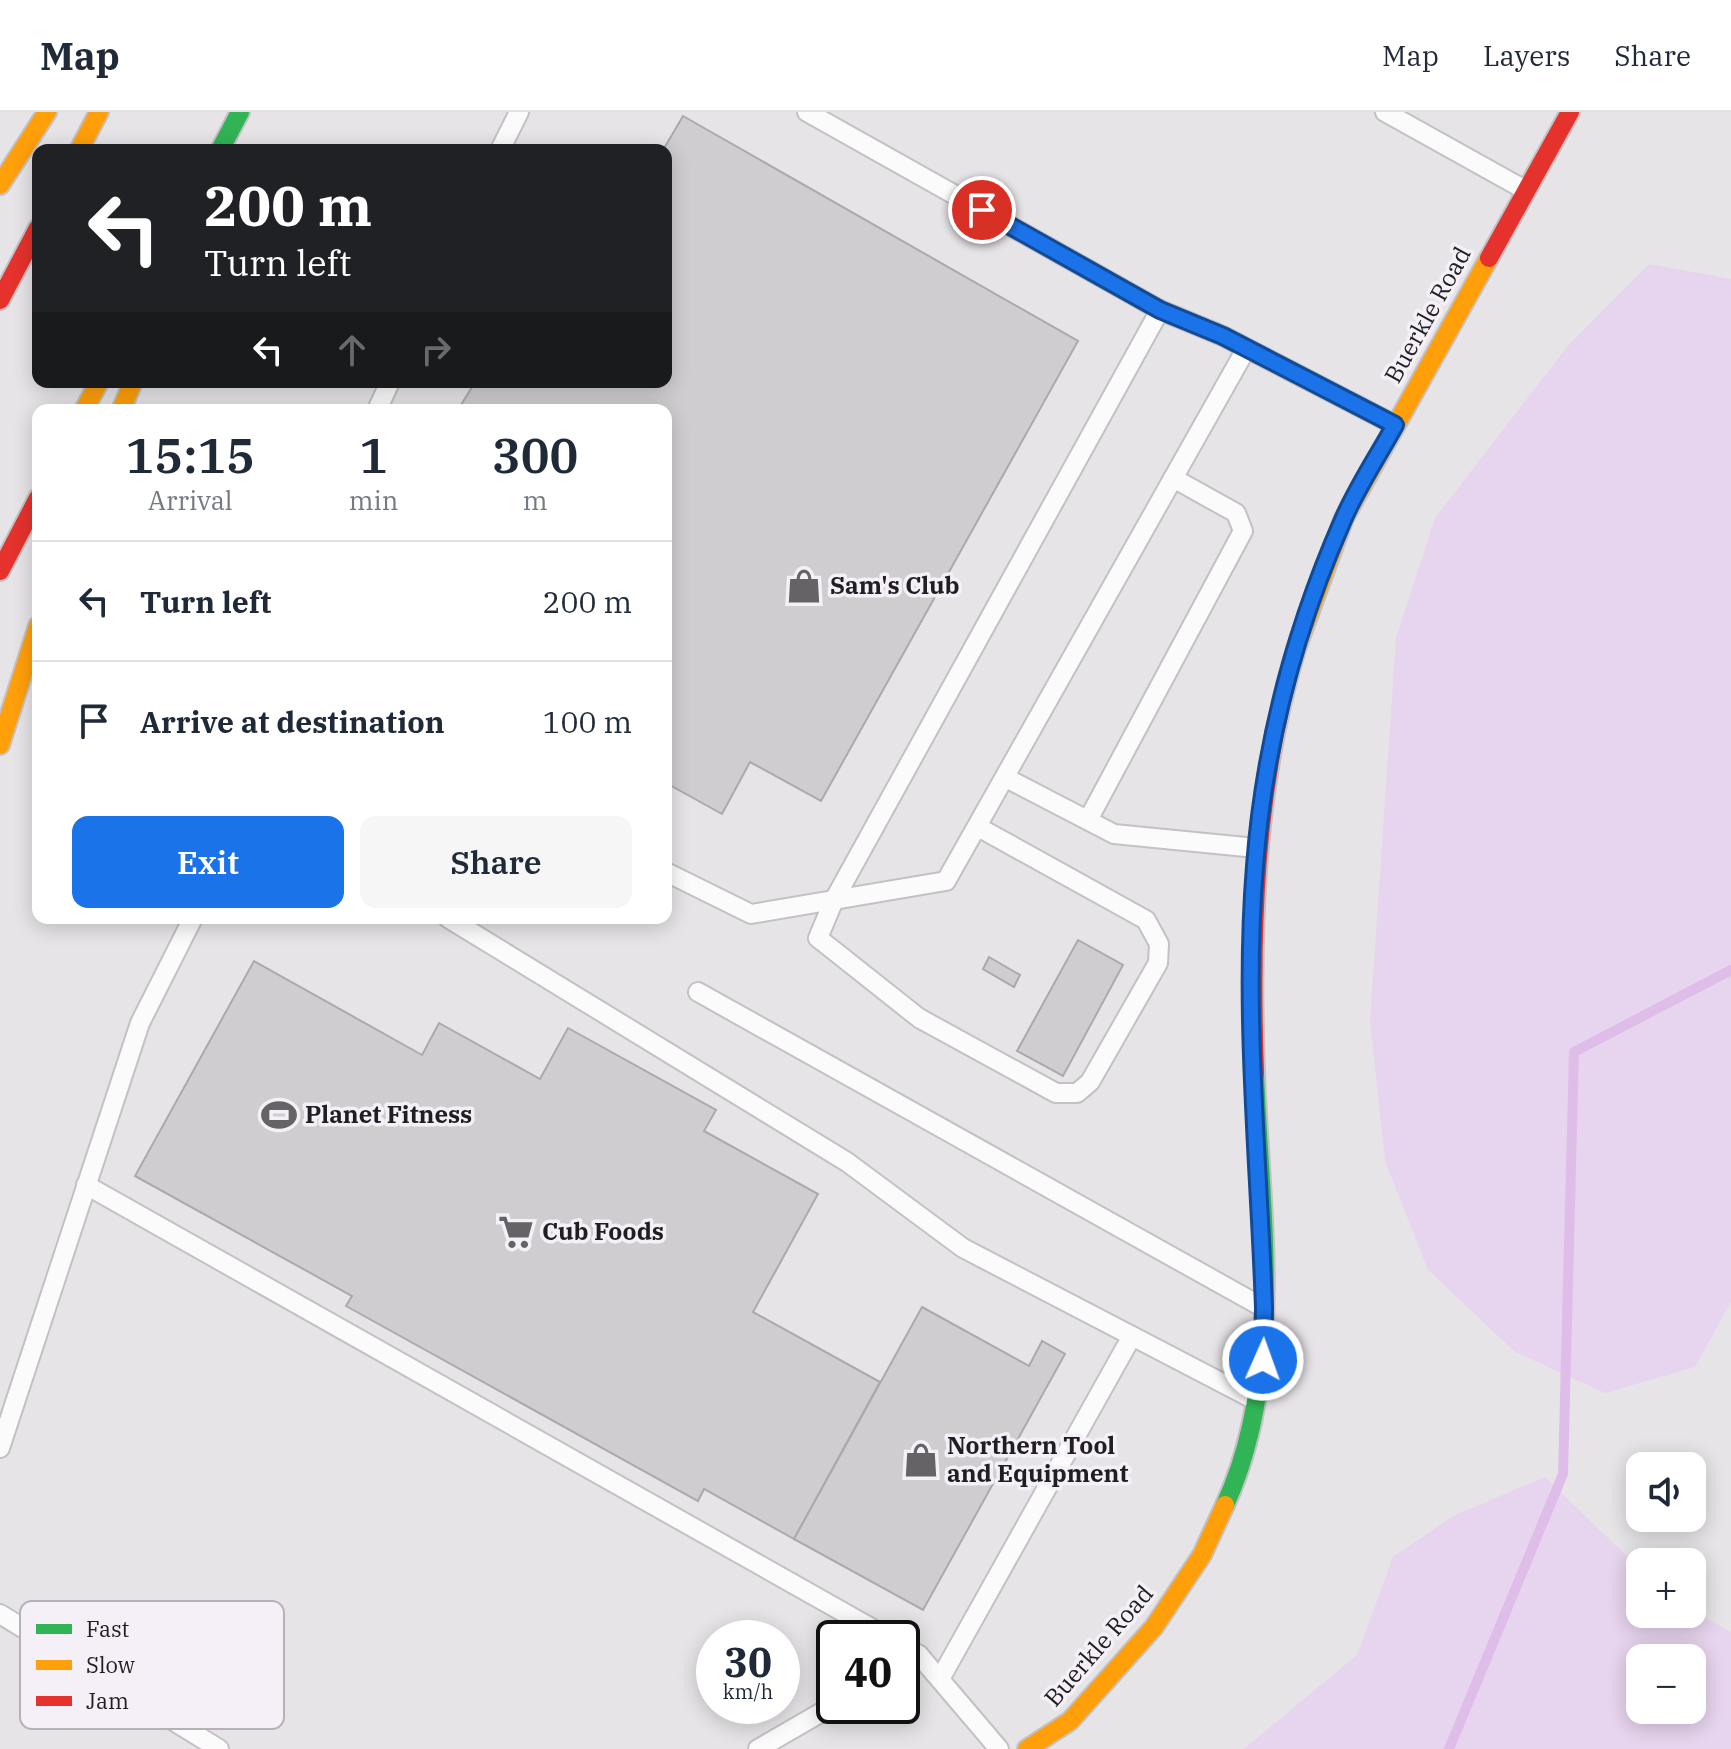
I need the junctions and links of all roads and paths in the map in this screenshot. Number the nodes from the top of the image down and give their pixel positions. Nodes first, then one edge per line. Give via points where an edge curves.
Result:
1 (47, 112) edge
2 (99, 112) edge
3 (240, 112) edge
4 (247, 112) edge
5 (519, 112) edge
6 (807, 112) edge
7 (1385, 112) edge
8 (1570, 112) edge
9 (82, 144) edge
10 (223, 144) edge
11 (234, 144) edge
12 (503, 144) edge
13 (0, 185) edge
14 (1525, 190) junction
15 (32, 239) edge
16 (0, 300) edge
17 (1160, 310) junction
18 (1246, 349) junction
19 (1395, 425) junction
20 (1173, 478) junction
21 (32, 510) edge
22 (0, 571) edge
23 (32, 645) edge
24 (0, 745) edge
25 (1006, 778) junction
26 (1088, 820) junction
27 (978, 827) junction
28 (1257, 848) junction
29 (672, 875) edge
30 (834, 900) junction
31 (190, 924) edge
32 (458, 924) edge
33 (698, 992) dead end
34 (86, 1185) junction
35 (1264, 1308) junction
36 (1132, 1336) junction
37 (1255, 1400) junction
38 (0, 1448) edge
39 (0, 1614) edge
40 (857, 1620) edge
41 (20, 1626) edge
42 (920, 1656) edge
43 (940, 1679) junction
44 (816, 1715) edge
45 (187, 1729) edge
46 (219, 1749) edge
47 (758, 1749) edge
48 (999, 1749) edge
49 (1027, 1749) edge

1 - 13 main road
2 - 9 main road
3 - 10 main road
4 - 11 main road
5 - 12 lane
6 - 17 lane
7 - 14 lane
8 - 14 main road, Buerkle Road
14 - 19 main road, Buerkle Road
15 - 16 main road
17 - 18 lane
17 - 30 lane
18 - 19 lane
18 - 20 lane
19 - 28 main road, Buerkle Road via 1344,518 1311,601 1285,686
20 - 25 lane
20 - 26 lane via 1236,513 1243,531
21 - 22 main road
23 - 24 main road
25 - 26 lane
25 - 27 lane
26 - 28 lane via 1114,834
27 - 30 lane via 946,881
27 - 30 lane via 1146,920 1159,944 1158,963 1090,1082 1077,1093 1056,1093 919,1018 829,947 818,938
28 - 35 main road, Buerkle Road via 1251,977
29 - 30 lane via 751,914
31 - 34 lane via 140,1023
32 - 36 lane via 847,1162 963,1248
33 - 35 lane
34 - 38 lane
34 - 40 lane
35 - 37 main road, Buerkle Road via 1263,1360
36 - 37 lane
36 - 43 lane
37 - 49 main road, Buerkle Road via 1243,1466 1202,1555 1154,1627 1070,1721
39 - 41 lane
42 - 43 lane
43 - 48 lane
44 - 47 lane
45 - 46 lane

